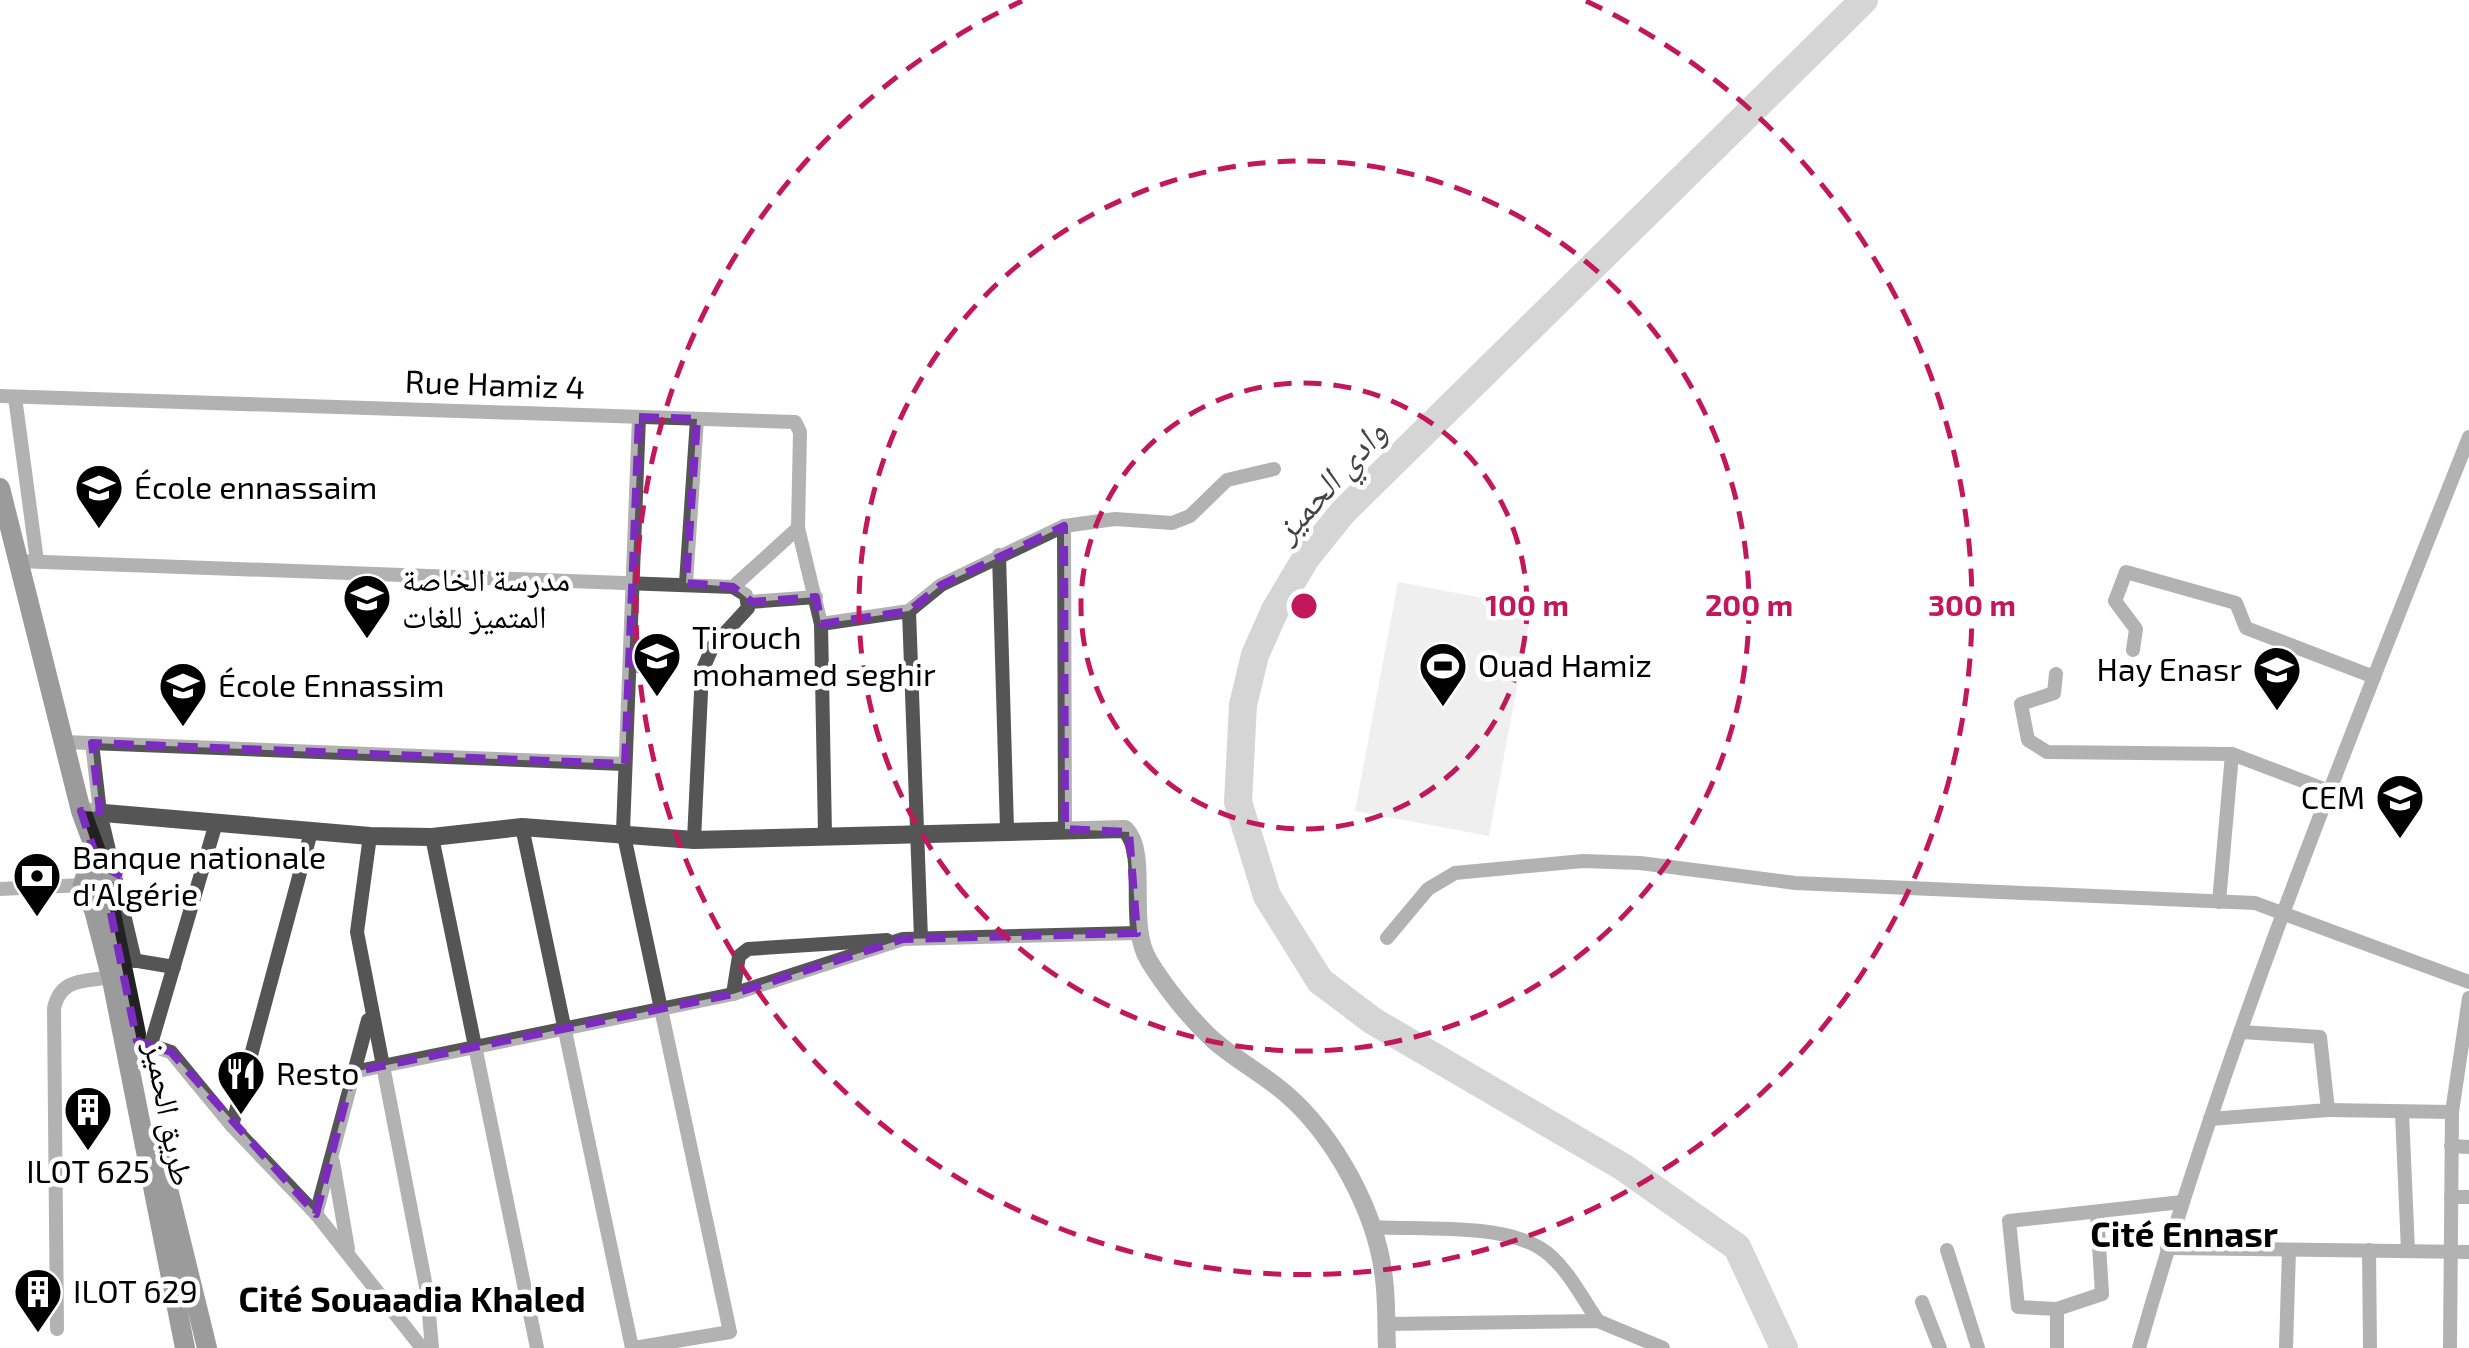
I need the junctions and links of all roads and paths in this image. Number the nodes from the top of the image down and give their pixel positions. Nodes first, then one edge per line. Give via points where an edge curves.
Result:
1 (8, 396) edge
2 (639, 417) junction
3 (696, 419) junction
4 (2469, 437) edge
5 (1274, 470) dead end
6 (0, 488) edge
7 (1064, 526) junction
8 (798, 528) junction
9 (0, 532) edge
10 (1000, 554) junction
11 (27, 561) junction
12 (636, 582) junction
13 (686, 583) junction
14 (733, 586) junction
15 (816, 597) junction
16 (748, 602) junction
17 (909, 611) junction
18 (821, 624) junction
19 (2133, 650) dead end
20 (2056, 674) dead end
21 (2374, 677) junction
22 (64, 742) junction
23 (92, 743) junction
24 (2232, 754) junction
25 (625, 764) junction
26 (2329, 791) junction
27 (90, 812) junction
28 (216, 823) junction
29 (522, 827) junction
30 (1065, 829) junction
31 (1007, 830) junction
32 (623, 831) junction
33 (917, 831) junction
34 (312, 832) junction
35 (825, 834) junction
36 (370, 836) junction
37 (432, 837) junction
38 (694, 840) junction
39 (90, 888) junction
40 (0, 889) edge
41 (2219, 902) junction
42 (2282, 910) junction
43 (1137, 933) junction
44 (921, 938) junction
45 (1387, 938) dead end
46 (904, 939) junction
47 (122, 966) junction
48 (174, 967) junction
49 (2469, 982) edge
50 (733, 994) junction
51 (2469, 998) edge
52 (660, 1007) junction
53 (369, 1014) junction
54 (566, 1027) junction
55 (2242, 1032) junction
56 (144, 1042) junction
57 (477, 1045) junction
58 (381, 1066) junction
59 (354, 1072) junction
60 (2462, 1096) edge
61 (2328, 1110) junction
62 (2402, 1112) junction
63 (2452, 1112) junction
64 (2210, 1119) junction
65 (232, 1126) junction
66 (2451, 1146) junction
67 (2469, 1147) edge
68 (332, 1157) junction
69 (2451, 1197) junction
70 (2469, 1198) edge
71 (2182, 1202) junction
72 (2097, 1212) junction
73 (316, 1214) junction
74 (1371, 1228) junction
75 (2168, 1248) junction
76 (1947, 1250) dead end
77 (2289, 1250) junction
78 (2369, 1250) junction
79 (2408, 1251) junction
80 (2450, 1251) junction
81 (2469, 1252) edge
82 (350, 1255) junction
83 (1922, 1302) dead end
84 (2057, 1308) junction
85 (1598, 1322) junction
86 (1386, 1324) junction
87 (57, 1329) dead end
88 (185, 1348) edge
89 (207, 1348) edge
90 (422, 1348) edge
91 (432, 1348) edge
92 (537, 1348) edge
93 (633, 1348) edge
94 (1387, 1348) edge
95 (1663, 1348) edge
96 (1940, 1348) edge
97 (1978, 1348) edge
98 (2057, 1348) edge
99 (2139, 1348) edge
100 (2286, 1348) edge
101 (2370, 1348) edge
102 (2450, 1348) edge

1 - 2 street, Rue Hamiz 4
1 - 11 street
2 - 3 street, Rue Hamiz 4
2 - 12 street
3 - 8 street, Rue Hamiz 4 via 795,422
3 - 13 street
4 - 21 street
5 - 7 street via 1226,480 1190,516 1172,523 1115,519
6 - 11 main road
7 - 10 street
7 - 30 street
8 - 14 street
8 - 15 street
9 - 39 main road, طريق الحميز
10 - 17 street via 941,584
10 - 31 street
11 - 12 street
11 - 22 main road
12 - 13 street
12 - 25 street
13 - 14 street
14 - 16 street
15 - 16 street
15 - 18 street
16 - 38 street via 702,670
17 - 18 street
17 - 33 street
18 - 35 street
19 - 21 street via 2136,628 2115,602 2126,572 2236,602 2246,628
20 - 24 street via 2054,693 2021,704 2028,740 2047,752
21 - 26 street
22 - 23 street
22 - 27 main road
23 - 25 street
23 - 27 street
24 - 26 street
24 - 41 street
25 - 32 street
26 - 42 street
27 - 28 street
27 - 39 main road via 102,868 113,882
27 - 47 street
28 - 34 street
28 - 48 street
29 - 32 street
29 - 37 street
29 - 54 street
30 - 31 street
30 - 43 street via 1130,832
31 - 33 street
32 - 38 street
32 - 52 street
33 - 35 street
33 - 44 street
34 - 36 street
34 - 65 street
35 - 38 street
36 - 37 street
36 - 53 street via 356,932
37 - 57 street
39 - 40 street
39 - 47 main road, طريق الحميز
41 - 42 street
41 - 45 street via 1795,883 1583,861 1455,873 1428,889
42 - 49 street
42 - 55 street
43 - 44 street
43 - 74 street via 1152,966 1210,1038 1311,1120
44 - 46 street
46 - 50 street
46 - 50 street via 760,945 739,956
47 - 48 street
47 - 56 main road, طريق الحميز
47 - 87 street via 73,982 54,1008
47 - 88 main road, طريق الحميز
48 - 56 street
50 - 52 street
51 - 60 street
52 - 54 street
52 - 93 street via 730,1332
53 - 58 street
53 - 59 street
54 - 57 street
54 - 93 street
55 - 61 street via 2320,1036
55 - 64 street
56 - 65 street via 171,1052
56 - 89 main road, طريق الحميز via 150,1113
57 - 58 street
57 - 92 street
58 - 59 street
58 - 91 street via 427,1292
59 - 68 street
60 - 63 street
61 - 62 street
61 - 64 street
62 - 63 street
62 - 79 street
63 - 66 street
64 - 71 street
65 - 73 street
66 - 67 street
66 - 69 street
68 - 73 street
68 - 82 street
69 - 70 street
69 - 80 street
71 - 72 street
71 - 75 street
72 - 84 street via 2102,1294
72 - 84 street via 2009,1222 2018,1307
73 - 82 street
74 - 85 street via 1506,1234 1542,1248
74 - 86 street via 1384,1278
75 - 77 street
75 - 99 street
76 - 97 street
77 - 78 street
77 - 100 street
78 - 79 street
78 - 101 street
79 - 80 street
80 - 81 street
80 - 102 street
82 - 90 street
83 - 96 street
84 - 98 street
85 - 86 street
85 - 95 street
86 - 94 street

